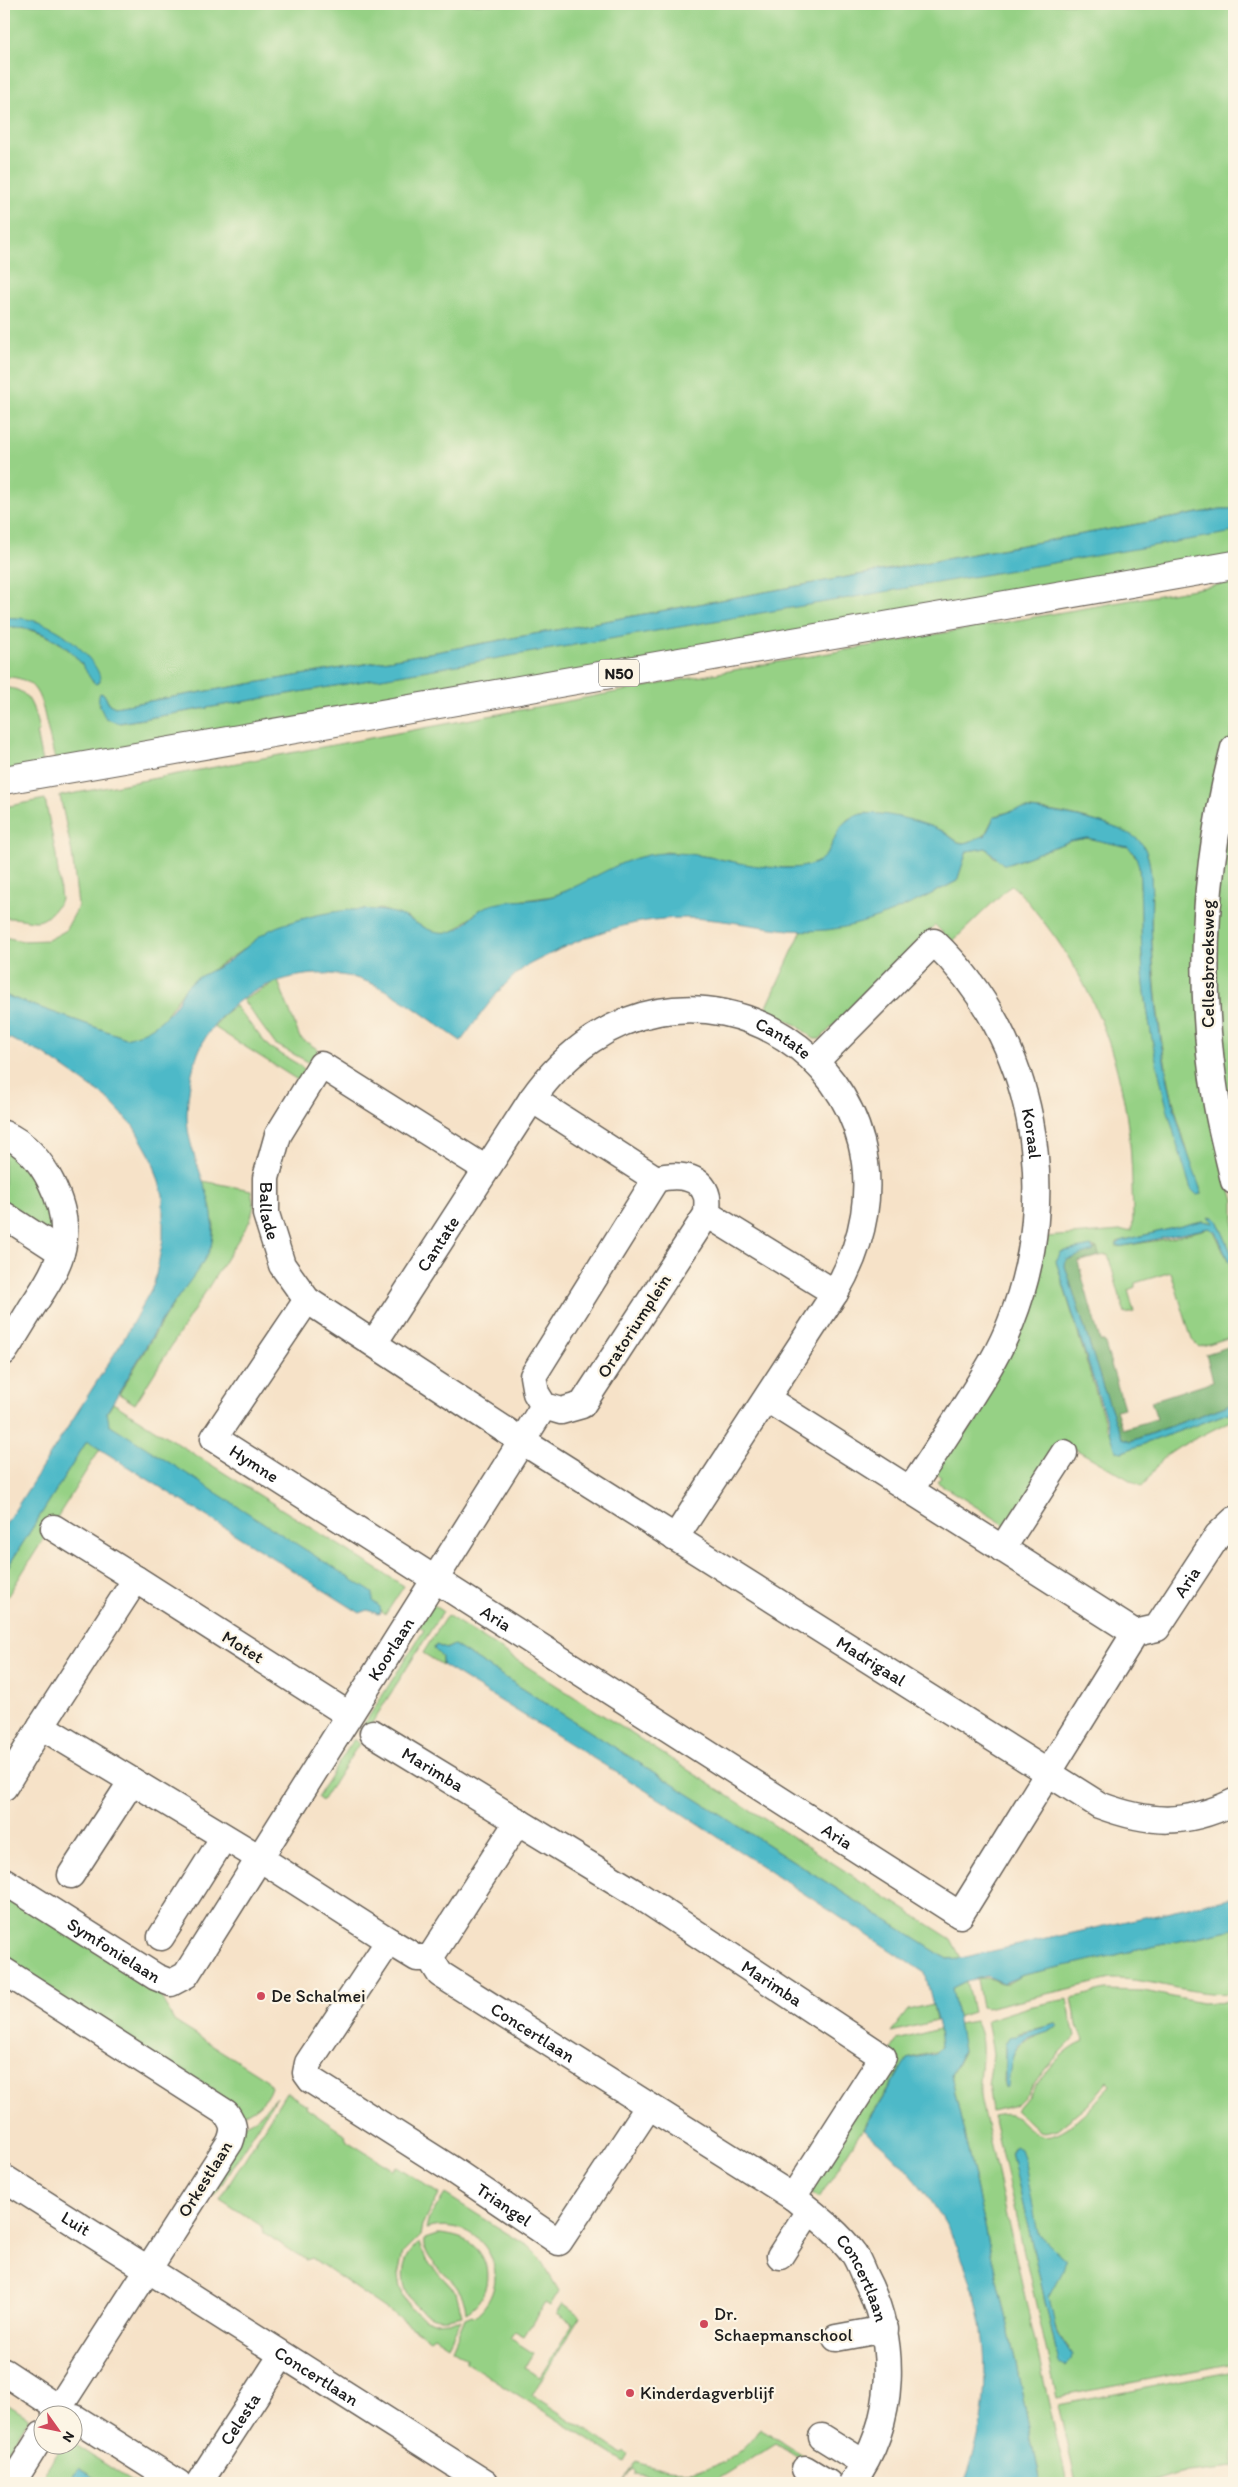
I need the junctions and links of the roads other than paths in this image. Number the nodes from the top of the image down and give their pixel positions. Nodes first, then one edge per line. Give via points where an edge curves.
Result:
1 (1234, 566) edge
2 (1234, 576) edge
3 (1234, 748) edge
4 (4, 780) edge
5 (4, 790) edge
6 (815, 1062) junction
7 (532, 1099) junction
8 (4, 1134) edge
9 (486, 1169) junction
10 (656, 1179) junction
11 (1234, 1181) edge
12 (707, 1214) junction
13 (4, 1215) edge
14 (61, 1252) junction
15 (836, 1293) junction
16 (307, 1300) junction
17 (374, 1343) junction
18 (5, 1349) edge
19 (767, 1400) junction
20 (544, 1406) junction
21 (522, 1441) junction
22 (1064, 1453) dead end
23 (910, 1490) junction
24 (1234, 1520) edge
25 (54, 1528) dead end
26 (675, 1538) junction
27 (1002, 1549) junction
28 (136, 1579) junction
29 (435, 1580) junction
30 (1134, 1633) junction
31 (349, 1715) junction
32 (41, 1726) junction
33 (373, 1733) dead end
34 (1047, 1772) junction
35 (132, 1780) junction
36 (4, 1787) edge
37 (1234, 1802) edge
38 (518, 1821) junction
39 (224, 1837) junction
40 (258, 1857) junction
41 (71, 1875) dead end
42 (4, 1880) edge
43 (161, 1937) dead end
44 (389, 1941) junction
45 (430, 1958) junction
46 (4, 1971) edge
47 (649, 2106) junction
48 (4, 2178) edge
49 (801, 2204) junction
50 (780, 2256) dead end
51 (148, 2270) junction
52 (885, 2329) junction
53 (836, 2338) dead end
54 (282, 2355) junction
55 (4, 2372) edge
56 (50, 2404) edge
57 (68, 2404) edge
58 (82, 2425) edge
59 (822, 2437) dead end
60 (32, 2451) edge
61 (805, 2469) dead end
62 (858, 2473) edge
63 (12, 2483) edge
64 (178, 2483) edge
65 (199, 2483) edge
66 (485, 2483) edge
67 (828, 2483) edge

1 - 4 highway, N50
2 - 5 highway, N50
3 - 11 street, Cellesbroeksweg via 1218,814 1205,930 1207,1028 1216,1100
6 - 7 street, Cantate via 782,1036 746,1018 702,1010 664,1011 635,1017 594,1036 558,1064
6 - 15 street, Cantate via 837,1088 855,1122 866,1159 868,1180 868,1200 860,1240
6 - 23 street, Koraal via 934,942 962,973 994,1020 1026,1100 1036,1156 1037,1213 1021,1297 985,1374
7 - 9 street, Cantate
7 - 10 street
8 - 14 street via 43,1165 60,1199 65,1232
9 - 16 street, Ballade via 322,1065 278,1134 266,1178 266,1214 282,1265
9 - 17 street, Cantate
10 - 12 street via 681,1175 692,1179 707,1197
10 - 20 street via 533,1376 536,1393
12 - 15 street
12 - 20 street, Oratoriumplein via 582,1406 561,1411
13 - 14 street
14 - 18 street via 58,1266
15 - 19 street, Cantate
16 - 17 street, Ballade
16 - 29 street, Hymne via 214,1438
17 - 21 street, Ballade
19 - 23 street
19 - 26 street, Cantate
20 - 21 street
21 - 26 street, Madrigaal
21 - 29 street, Koorlaan
22 - 27 street
23 - 27 street
24 - 30 street, Aria via 1218,1535 1157,1628
25 - 28 street, Motet
26 - 34 street, Madrigaal
27 - 30 street
28 - 31 street, Motet
28 - 32 street
29 - 31 street, Koorlaan
29 - 34 street, Aria via 960,1914
30 - 34 street, Aria
31 - 40 street, Koorlaan
32 - 35 street
32 - 36 street
33 - 38 street, Marimba
34 - 37 street, Madrigaal via 1099,1805 1132,1817 1170,1821 1211,1814
35 - 39 street
35 - 41 street
38 - 45 street
38 - 49 street, Marimba via 637,1894 883,2057
39 - 40 street
39 - 43 street
40 - 42 street, Symfonielaan via 186,1974 171,1983 156,1977
40 - 44 street
44 - 45 street via 417,1958
44 - 47 street, Triangel via 308,2062 306,2073 310,2080 559,2242
45 - 47 street, Concertlaan via 440,1974
46 - 51 street, Orkestlaan via 226,2113 234,2124 230,2142
47 - 49 street, Concertlaan
48 - 51 street, Luit
49 - 50 street
49 - 52 street, Concertlaan via 854,2254 874,2292
51 - 54 street, Concertlaan
51 - 57 street, Orkestlaan
52 - 53 street, Concertlaan
52 - 62 street, Concertlaan via 889,2371 882,2420
54 - 65 street, Celesta
54 - 66 street, Concertlaan
55 - 56 street
58 - 64 street
59 - 62 street, Concertlaan
60 - 63 street
61 - 67 street

